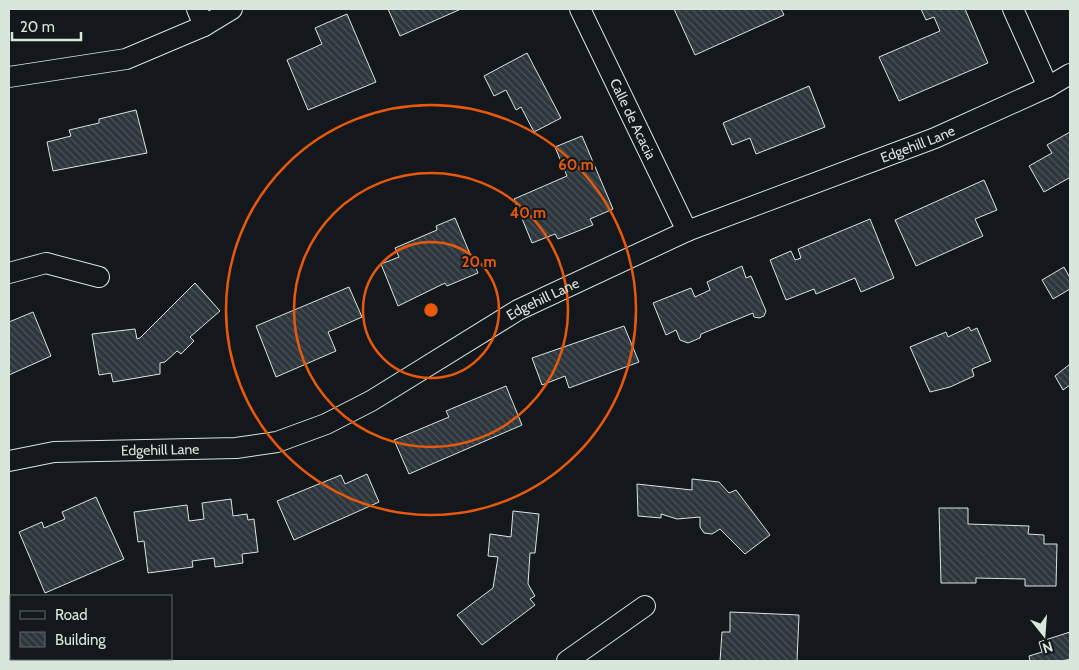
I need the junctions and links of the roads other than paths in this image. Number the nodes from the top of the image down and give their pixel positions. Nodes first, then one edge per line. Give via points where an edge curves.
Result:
1 (232, 9) edge
2 (580, 9) edge
3 (1013, 9) edge
4 (200, 17) edge
5 (1070, 74) edge
6 (9, 77) edge
7 (1048, 87) junction
8 (688, 231) junction
9 (9, 273) edge
10 (99, 277) dead end
11 (9, 461) edge
12 (644, 606) dead end
13 (568, 661) edge

1 - 4 street
2 - 8 street, Calle de Acacia
3 - 7 street
4 - 6 street via 126,59
5 - 7 street, Edgehill Lane
7 - 8 street, Edgehill Lane via 935,138
8 - 11 street, Edgehill Lane via 518,310 371,401 326,424 277,442 236,448 54,452
9 - 10 street via 46,263
12 - 13 street

